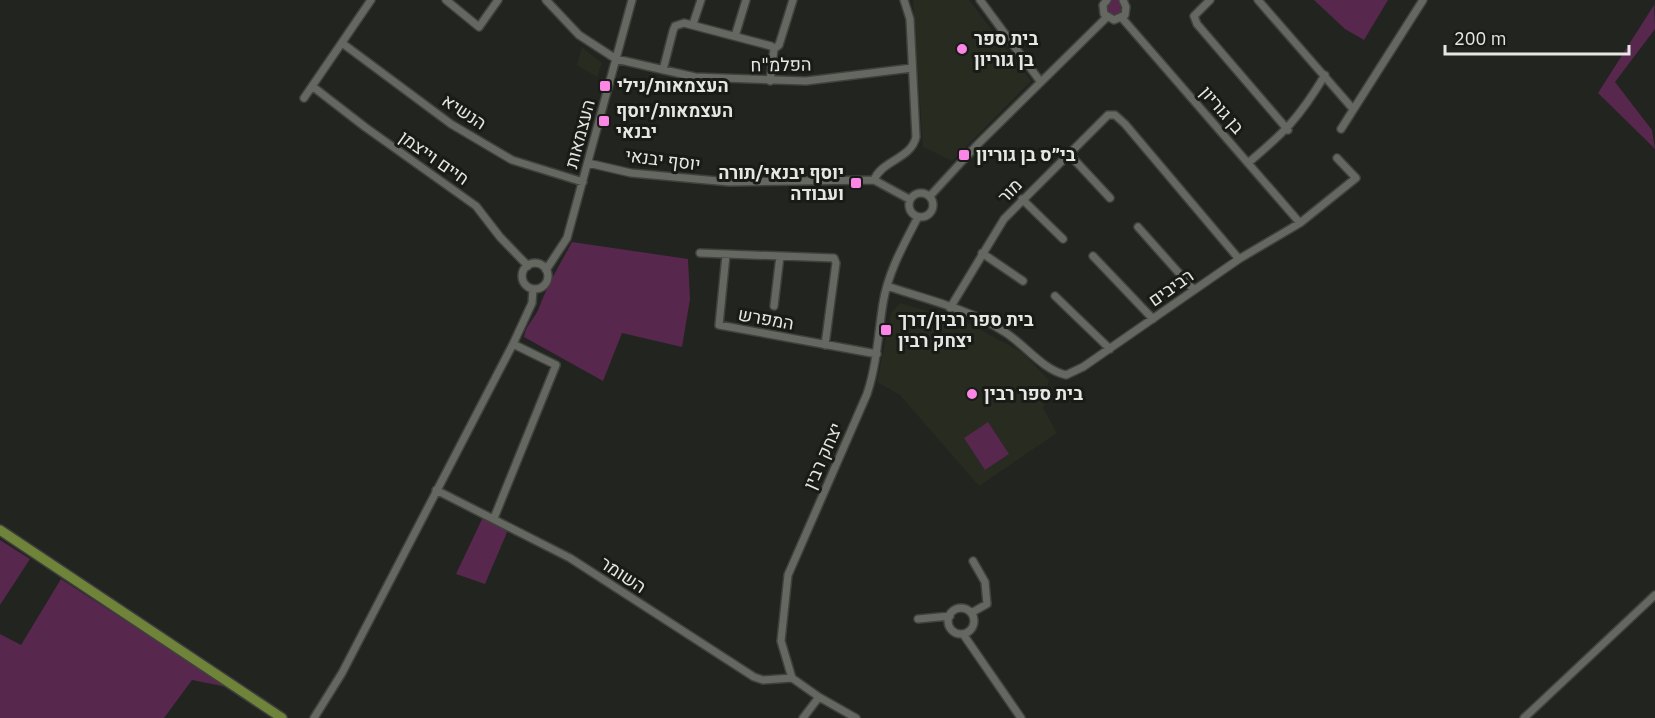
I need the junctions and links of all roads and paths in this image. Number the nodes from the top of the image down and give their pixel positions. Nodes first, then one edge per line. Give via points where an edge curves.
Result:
1 (371, 0) edge
2 (446, 0) edge
3 (498, 0) edge
4 (546, 0) edge
5 (632, 0) edge
6 (701, 0) edge
7 (746, 0) edge
8 (793, 0) edge
9 (904, 0) edge
10 (980, 0) edge
11 (1107, 0) edge
12 (1123, 0) edge
13 (1210, 0) edge
14 (1257, 0) edge
15 (1423, 0) edge
16 (1107, 17) junction
17 (1122, 18) junction
18 (693, 24) junction
19 (735, 36) junction
20 (342, 43) junction
21 (774, 49) junction
22 (616, 59) junction
23 (912, 68) junction
24 (663, 70) junction
25 (1325, 75) junction
26 (770, 81) junction
27 (1040, 81) junction
28 (312, 86) junction
29 (304, 98) dead end
30 (1353, 109) junction
31 (1341, 129) dead end
32 (1288, 130) junction
33 (1068, 153) junction
34 (1337, 158) dead end
35 (588, 163) junction
36 (1248, 163) junction
37 (874, 180) junction
38 (583, 182) junction
39 (930, 196) junction
40 (1110, 198) dead end
41 (1022, 199) junction
42 (909, 200) junction
43 (918, 217) junction
44 (1300, 223) junction
45 (1138, 227) dead end
46 (1063, 239) dead end
47 (700, 253) dead end
48 (982, 253) junction
49 (726, 255) junction
50 (780, 256) junction
51 (1093, 256) dead end
52 (1239, 259) junction
53 (528, 266) junction
54 (546, 270) junction
55 (1023, 281) dead end
56 (887, 286) junction
57 (533, 289) junction
58 (1194, 290) junction
59 (1055, 296) dead end
60 (774, 306) dead end
61 (950, 308) junction
62 (1153, 319) junction
63 (513, 344) junction
64 (825, 345) junction
65 (1110, 349) junction
66 (877, 354) junction
67 (436, 490) junction
68 (494, 518) junction
69 (0, 530) edge
70 (973, 561) dead end
71 (1655, 595) edge
72 (971, 613) junction
73 (950, 616) junction
74 (918, 619) dead end
75 (963, 634) junction
76 (792, 678) junction
77 (819, 697) junction
78 (282, 718) edge
79 (314, 718) edge
80 (803, 718) edge
81 (856, 718) edge
82 (1021, 718) edge
83 (1524, 718) edge

1 - 20 street
2 - 3 street via 479,27
4 - 22 street, הפלמ"ח via 579,35
5 - 22 street, העצמאות
6 - 18 street
7 - 19 street
8 - 21 street via 779,45
9 - 23 street via 910,19
10 - 27 street
11 - 16 street via 1103,10
12 - 17 street via 1126,11
13 - 32 street via 1194,16 1197,24
14 - 25 street
15 - 30 street
16 - 17 street
16 - 27 street
17 - 36 street, בן גוריון
18 - 19 street
18 - 24 street via 675,26
19 - 21 street
20 - 28 street
20 - 38 street, הנשיא via 451,124 512,160
21 - 26 street
22 - 24 street, הפלמ"ח
22 - 35 street, העצמאות
23 - 26 street, הפלמ"ח via 849,77
23 - 37 street via 915,143 880,169
24 - 26 street, הפלמ"ח via 695,77
25 - 30 street
25 - 32 street
27 - 39 street
28 - 29 street
28 - 53 street, חיים וייצמן via 476,206
30 - 31 street
32 - 36 street
33 - 40 street
33 - 41 street, מור
33 - 52 street, מור via 1102,119 1115,115
34 - 44 street, רביבים via 1356,178
35 - 37 street, יוסף יבנאי via 632,173 729,182
35 - 38 street, העצמאות
36 - 44 street, בן גוריון
37 - 42 street
38 - 54 street, העצמאות via 567,238
39 - 42 street via 919,192
39 - 43 street via 933,209 927,216
41 - 46 street
41 - 48 street, מור
42 - 43 street via 910,210
43 - 56 street, יצחק רבין
44 - 52 street, רביבים
45 - 58 street
47 - 49 street
48 - 55 street
48 - 61 street, מור
49 - 50 street
49 - 64 street, המפרש via 718,325
50 - 60 street
50 - 64 street via 834,258
51 - 62 street
52 - 58 street, רביבים
53 - 54 street via 536,264
53 - 57 street via 523,279
54 - 57 street via 544,285
56 - 61 street
56 - 66 street, יצחק רבין
57 - 63 street via 532,303
58 - 62 street, רביבים
59 - 65 street
61 - 65 street, רביבים via 1004,331 1060,374 1072,373
62 - 65 street, רביבים
63 - 67 street
63 - 68 street via 556,365
64 - 66 street, המפרש
66 - 76 street, יצחק רבין via 867,394 788,575 781,641
67 - 68 street, השומר
67 - 79 street via 342,673
68 - 76 street, השומר via 570,558 754,677
69 - 78 main road
70 - 72 street via 985,582 987,604
71 - 83 street
72 - 73 street via 960,609
72 - 75 street via 974,624
73 - 74 street
73 - 75 street via 952,630
75 - 82 street
76 - 77 street
77 - 80 street
77 - 81 street

